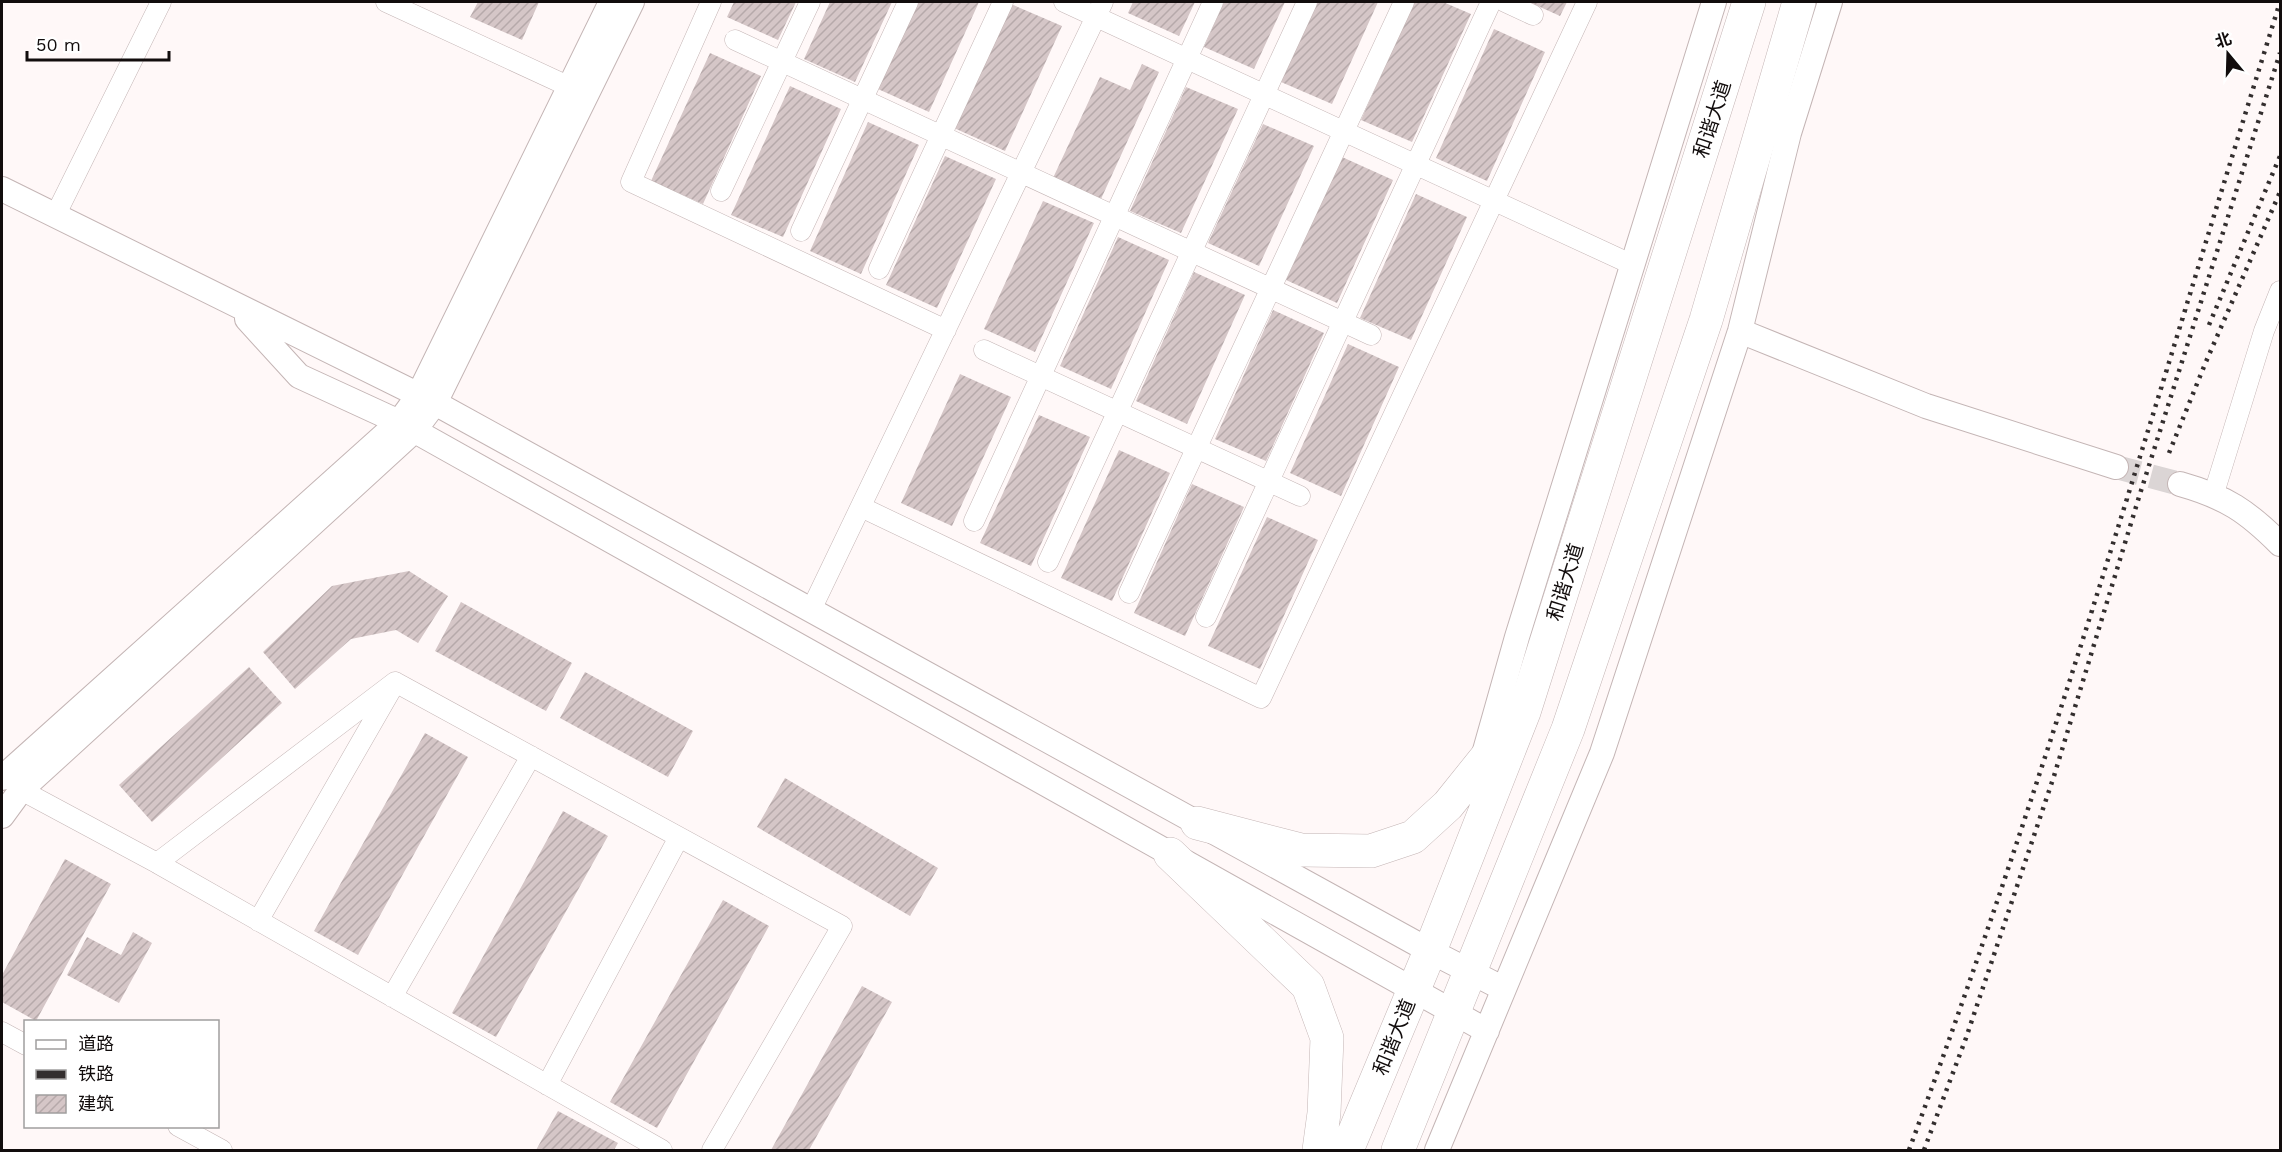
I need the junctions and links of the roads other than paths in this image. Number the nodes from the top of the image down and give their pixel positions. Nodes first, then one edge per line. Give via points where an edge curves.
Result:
1 (161, 2) edge
2 (386, 2) edge
3 (611, 2) edge
4 (632, 2) edge
5 (711, 2) edge
6 (810, 2) edge
7 (908, 2) edge
8 (1003, 2) edge
9 (1064, 2) edge
10 (1213, 2) edge
11 (1307, 2) edge
12 (1404, 2) edge
13 (1491, 2) edge
14 (1505, 2) edge
15 (1587, 2) edge
16 (1714, 2) edge
17 (1749, 2) edge
18 (1799, 2) edge
19 (1830, 2) edge
20 (1099, 10) edge
21 (1533, 15) dead end
22 (735, 40) dead end
23 (1186, 60) junction
24 (782, 62) junction
25 (570, 87) junction
26 (1264, 95) junction
27 (862, 100) junction
28 (1343, 132) junction
29 (941, 136) junction
30 (1416, 165) junction
31 (1021, 173) junction
32 (2, 189) edge
33 (721, 191) dead end
34 (1494, 201) junction
35 (55, 216) junction
36 (1114, 216) junction
37 (801, 231) dead end
38 (1191, 252) junction
39 (1633, 265) junction
40 (879, 269) dead end
41 (1271, 288) junction
42 (2280, 291) edge
43 (237, 308) junction
44 (1343, 322) junction
45 (946, 330) junction
46 (1740, 331) junction
47 (1371, 335) dead end
48 (984, 350) dead end
49 (1041, 376) junction
50 (426, 400) junction
51 (1118, 412) junction
52 (406, 426) junction
53 (1196, 448) junction
54 (2116, 467) tunnel mouth
55 (1269, 482) junction
56 (2180, 484) tunnel mouth
57 (2214, 494) junction
58 (1300, 496) dead end
59 (861, 507) junction
60 (974, 521) dead end
61 (2280, 544) edge
62 (1048, 562) dead end
63 (1129, 593) dead end
64 (811, 610) junction
65 (1206, 617) dead end
66 (395, 682) junction
67 (1524, 712) junction
68 (531, 756) junction
69 (1482, 762) junction
70 (11, 784) edge
71 (2, 816) edge
72 (1197, 823) junction
73 (679, 837) junction
74 (1170, 854) junction
75 (158, 863) junction
76 (258, 921) junction
77 (1430, 951) junction
78 (1471, 972) junction
79 (1413, 989) junction
80 (1504, 989) junction
81 (392, 997) junction
82 (1454, 1013) junction
83 (1487, 1031) junction
84 (2, 1032) edge
85 (24, 1044) edge
86 (547, 1085) junction
87 (182, 1128) edge
88 (222, 1150) edge
89 (662, 1150) edge
90 (712, 1150) edge
91 (1319, 1150) edge
92 (1336, 1150) edge
93 (1347, 1150) edge
94 (1398, 1150) edge
95 (1437, 1150) edge

1 - 35 street
2 - 25 street
3 - 25 street
4 - 50 street
5 - 45 street via 631,182
6 - 24 street
7 - 27 street
8 - 29 street
9 - 20 street
10 - 23 street
11 - 26 street
12 - 28 street
13 - 30 street
14 - 21 street
15 - 34 street
16 - 39 street
17 - 67 highway, 和谐大道
18 - 78 highway via 1706,320 1568,729
19 - 46 street via 1789,133
20 - 23 street
20 - 31 street
22 - 24 street
23 - 26 street
23 - 36 street
24 - 27 street
24 - 33 street
25 - 50 street
26 - 28 street
26 - 38 street
27 - 29 street
27 - 37 street
28 - 30 street
28 - 41 street
29 - 31 street
29 - 40 street
30 - 34 street
30 - 44 street
31 - 36 street
31 - 45 street
32 - 35 street
34 - 39 street
34 - 59 street via 1261,698
35 - 43 street
36 - 38 street
36 - 49 street
38 - 41 street
38 - 51 street
39 - 69 street
41 - 44 street
41 - 53 street
42 - 57 street
43 - 50 street
43 - 52 street via 299,376
44 - 47 street
44 - 55 street
45 - 59 street
46 - 54 street via 1926,406
46 - 80 street via 1602,753
48 - 49 street
49 - 51 street
49 - 60 street
50 - 52 street
50 - 64 street
51 - 53 street
51 - 62 street
52 - 70 street
52 - 74 street
53 - 55 street
53 - 63 street
55 - 58 street
55 - 65 street
56 - 57 street
57 - 61 street via 2254,518
59 - 64 street
64 - 72 street
66 - 68 street
66 - 75 street
66 - 76 street
67 - 69 highway
67 - 77 highway, 和谐大道
68 - 73 street
68 - 81 street
69 - 72 highway via 1448,805 1413,837 1371,851 1301,850
69 - 77 street
70 - 71 street
70 - 75 street
72 - 77 street
73 - 86 street
73 - 90 street via 842,926
74 - 79 street
74 - 91 highway via 1308,986 1327,1038
75 - 76 street
76 - 81 street
77 - 78 street
77 - 79 highway, 和谐大道
78 - 80 street
78 - 82 highway
79 - 82 street
79 - 92 street
79 - 93 highway, 和谐大道
80 - 83 street
81 - 86 street
82 - 83 street
82 - 94 highway
83 - 95 street
84 - 85 street
86 - 89 street
87 - 88 street

